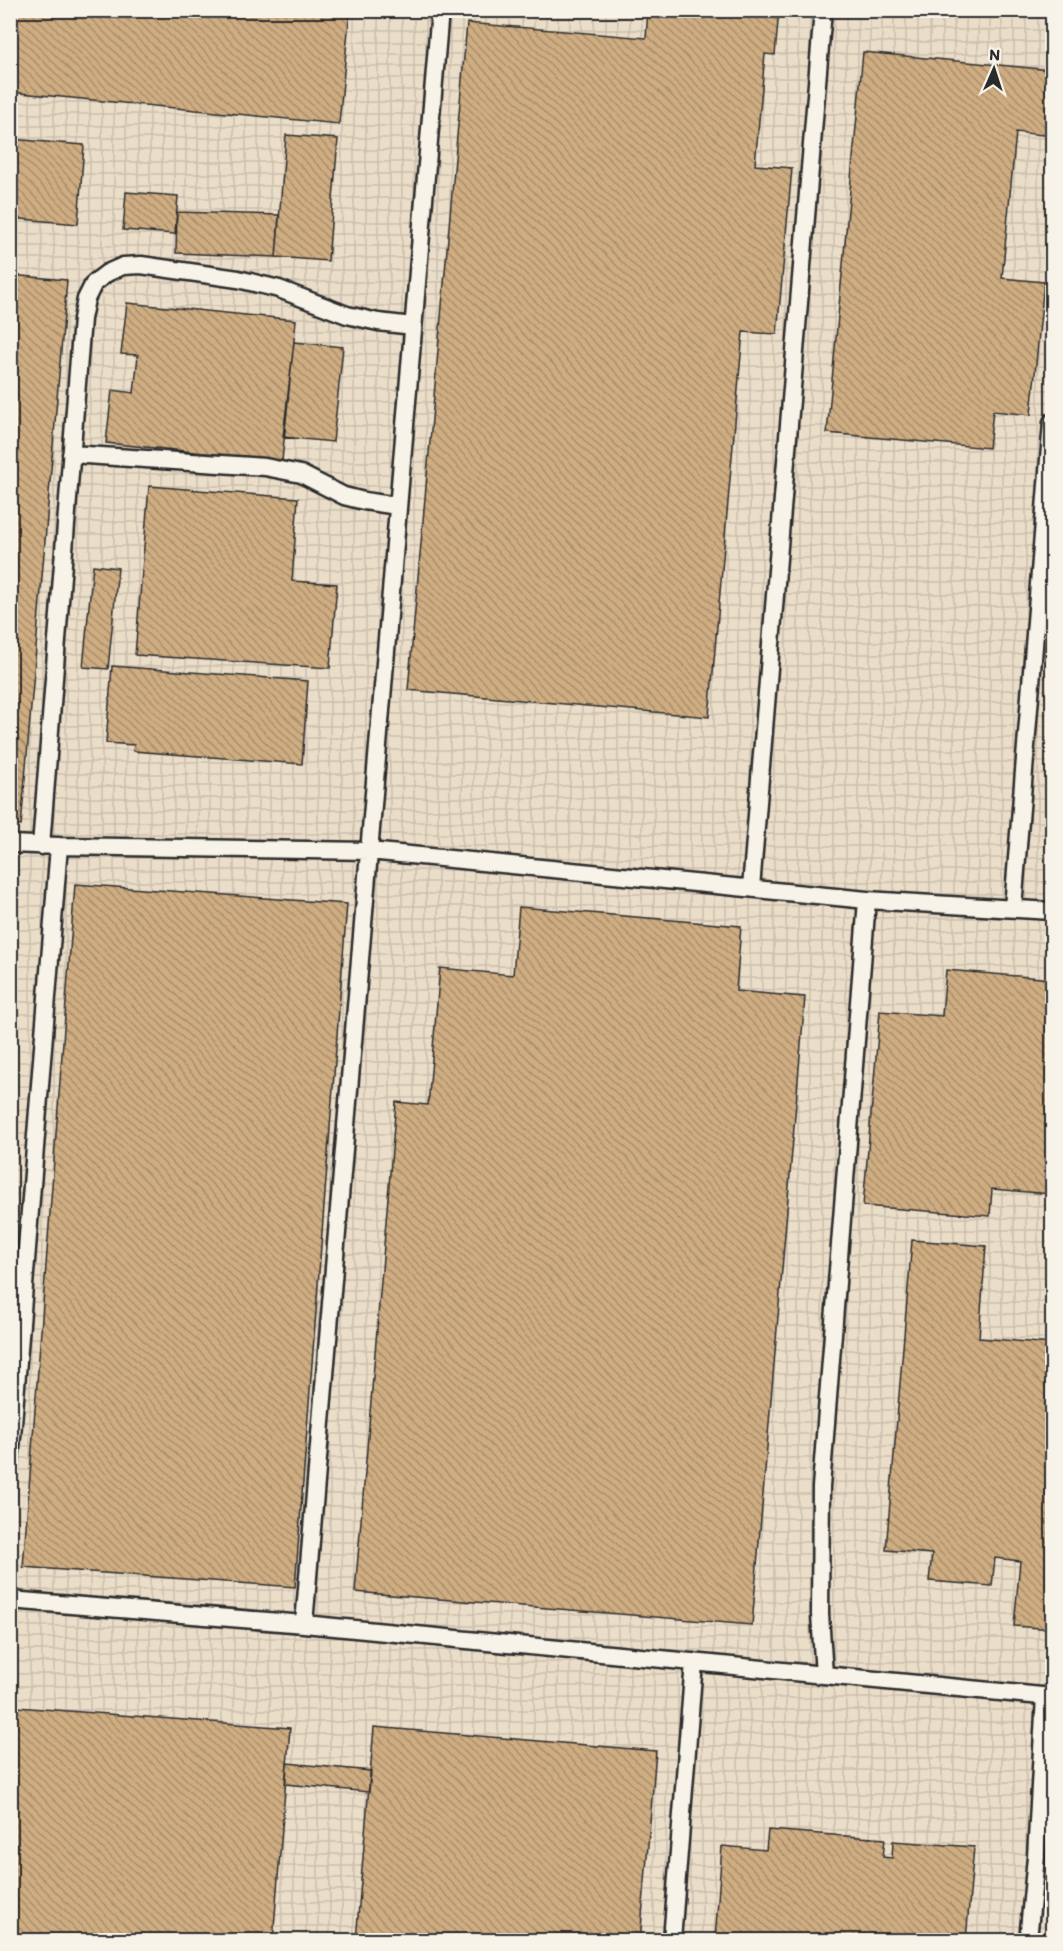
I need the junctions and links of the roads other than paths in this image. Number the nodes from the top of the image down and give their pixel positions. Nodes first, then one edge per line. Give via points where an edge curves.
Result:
1 (440, 10) edge
2 (823, 10) edge
3 (413, 326) junction
4 (1053, 422) edge
5 (71, 454) junction
6 (398, 506) junction
7 (10, 844) edge
8 (41, 846) junction
9 (59, 846) junction
10 (369, 851) junction
11 (751, 888) junction
12 (867, 900) junction
13 (1013, 908) junction
14 (1053, 910) edge
15 (10, 1462) edge
16 (10, 1600) edge
17 (304, 1624) junction
18 (694, 1662) junction
19 (824, 1675) junction
20 (1049, 1697) edge
21 (672, 1941) edge
22 (1028, 1941) edge

1 - 3 lane
2 - 11 lane
3 - 5 lane via 347,315 279,289 238,279 141,265 123,266 94,284 86,299
3 - 6 lane
4 - 13 lane
5 - 6 lane via 265,467 301,474 344,496
5 - 8 lane
6 - 10 lane
7 - 8 lane
8 - 9 lane
9 - 10 lane
9 - 15 lane
10 - 11 lane
10 - 17 lane
11 - 12 lane
12 - 13 lane
12 - 19 lane via 821,1487 820,1614
13 - 14 lane
16 - 17 lane
17 - 18 lane
18 - 19 lane
18 - 21 lane
19 - 20 lane
20 - 22 lane

